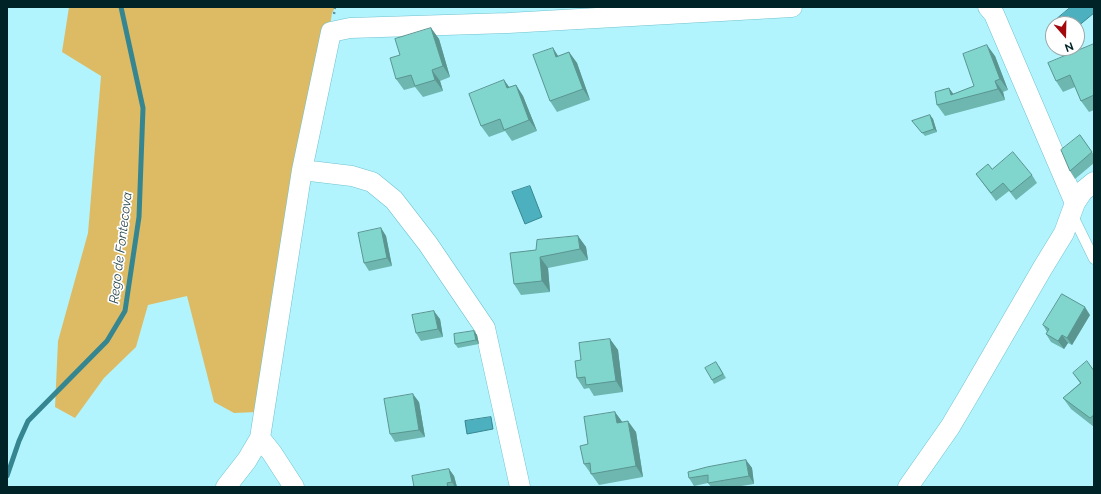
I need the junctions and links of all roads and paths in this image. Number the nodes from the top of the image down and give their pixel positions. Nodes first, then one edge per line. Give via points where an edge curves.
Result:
1 (792, 7) edge
2 (988, 7) edge
3 (302, 170) junction
4 (1094, 182) edge
5 (1074, 208) junction
6 (1094, 259) edge
7 (260, 438) junction
8 (226, 487) edge
9 (294, 487) edge
10 (520, 487) edge
11 (908, 487) edge

1 - 3 street via 508,23 350,28 331,32
2 - 5 street via 994,14
3 - 7 street
3 - 10 street via 352,176 372,182 394,200 432,250 485,328
4 - 5 street via 1083,191
5 - 6 lane
5 - 11 street via 1064,233 950,427
7 - 8 street
7 - 9 street

